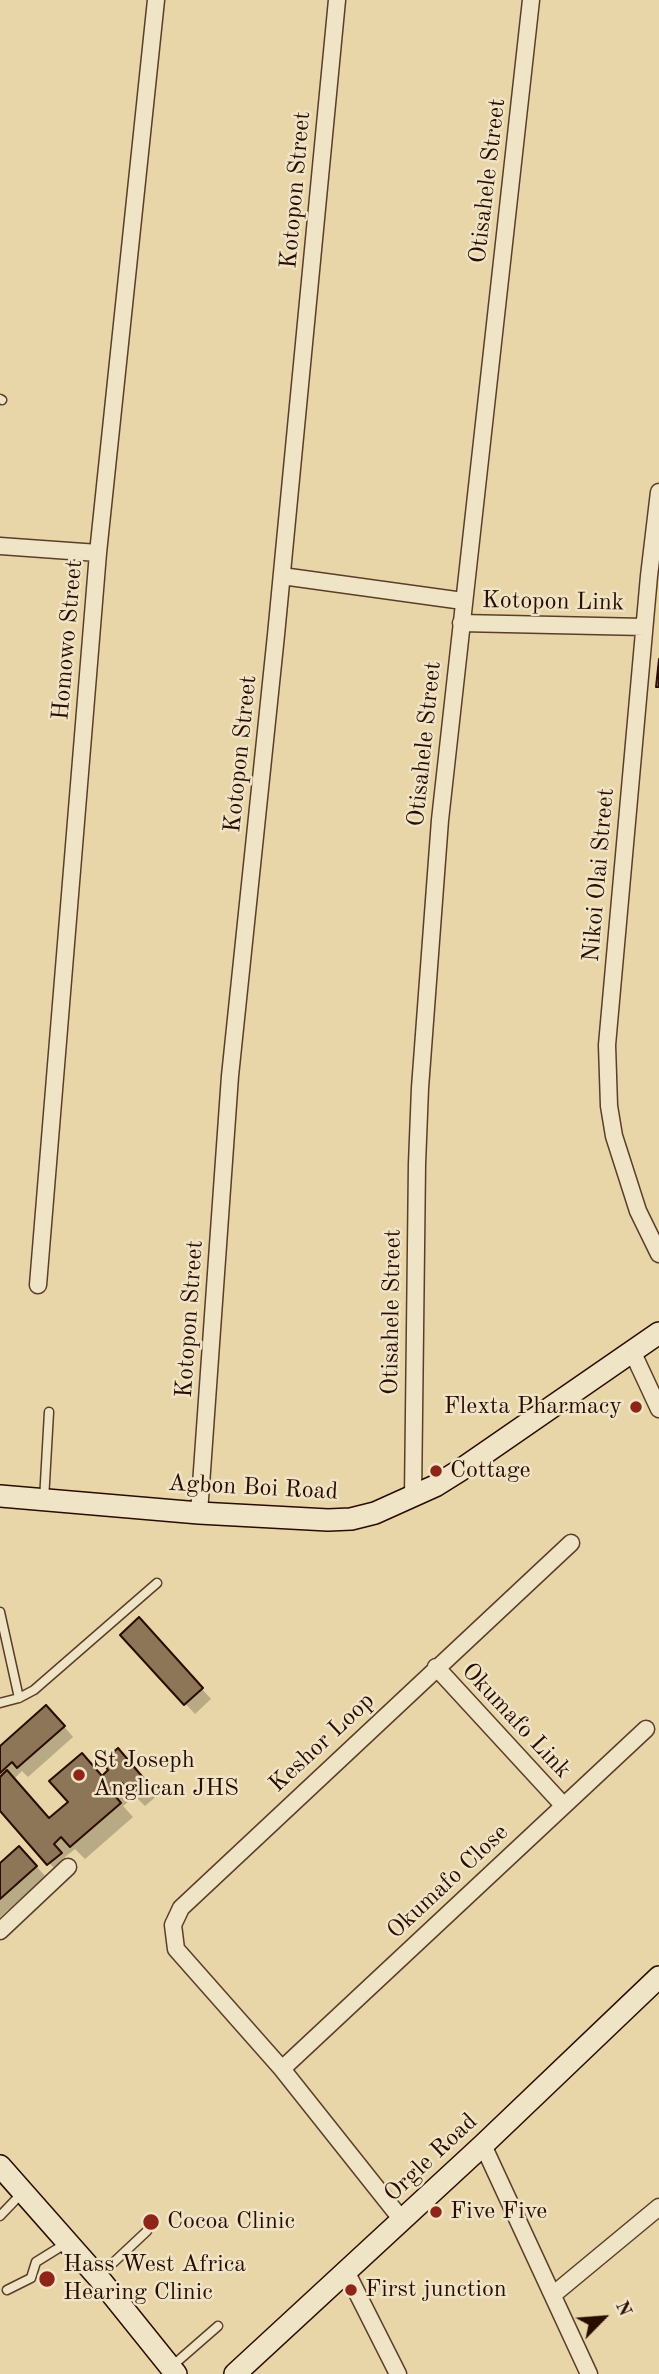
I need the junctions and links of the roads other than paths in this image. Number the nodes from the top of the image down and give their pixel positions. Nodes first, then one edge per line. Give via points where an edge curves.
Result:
1 (156, 0) edge
2 (337, 0) edge
3 (531, 0) edge
4 (659, 492) edge
5 (0, 546) edge
6 (98, 552) junction
7 (282, 576) junction
8 (463, 601) junction
9 (461, 623) junction
10 (644, 627) junction
11 (659, 1254) edge
12 (38, 1285) dead end
13 (659, 1333) edge
14 (632, 1351) junction
15 (659, 1409) edge
16 (49, 1412) dead end
17 (0, 1496) edge
18 (413, 1497) junction
19 (44, 1500) junction
20 (199, 1513) junction
21 (570, 1543) dead end
22 (157, 1583) dead end
23 (0, 1612) edge
24 (436, 1667) junction
25 (19, 1698) junction
26 (0, 1703) edge
27 (646, 1729) dead end
28 (563, 1805) junction
29 (68, 1867) dead end
30 (0, 1931) edge
31 (659, 1977) edge
32 (282, 2069) junction
33 (483, 2145) junction
34 (0, 2166) edge
35 (23, 2192) junction
36 (659, 2207) edge
37 (0, 2216) edge
38 (402, 2220) junction
39 (147, 2231) dead end
40 (68, 2243) junction
41 (346, 2271) junction
42 (98, 2277) junction
43 (6, 2290) dead end
44 (554, 2294) junction
45 (218, 2326) dead end
46 (174, 2370) edge
47 (235, 2374) edge
48 (398, 2374) edge
49 (590, 2374) edge

1 - 6 street, Homowo Street
2 - 7 street, Kotopon Street
3 - 8 street, Otisahele Street
4 - 10 street, Nikoi Olai Street
5 - 6 street
6 - 12 street, Homowo Street
7 - 8 street, Kotopon Link
7 - 20 street, Kotopon Street via 230,1076
8 - 9 street, Otisahele Street
9 - 10 street, Kotopon Link
9 - 18 street, Otisahele Street via 440,820 420,1087
10 - 11 street, Nikoi Olai Street via 607,1045 614,1136 638,1211
13 - 14 street, Agbon Boi Road
14 - 15 street
14 - 18 street, Agbon Boi Road via 459,1471
16 - 19 lane
17 - 19 street, Agbon Boi Road
18 - 20 street, Agbon Boi Road via 375,1513 339,1520
19 - 20 street, Agbon Boi Road
21 - 24 street, Keshor Loop
22 - 25 lane
23 - 25 lane
24 - 28 street, Okumafo Link
24 - 32 street, Keshor Loop via 181,1908 173,1925 176,1949
25 - 26 lane
27 - 28 street, Okumafo Close
28 - 32 street, Okumafo Close
29 - 30 street
31 - 33 street, Orgle Road
32 - 38 street, Keshor Loop
33 - 38 street, Orgle Road
33 - 44 street
34 - 35 street
35 - 37 lane
35 - 40 street
36 - 44 street
38 - 41 street, Orgle Road
39 - 42 lane
40 - 42 street
40 - 43 lane via 36,2262 31,2278
41 - 47 street, Orgle Road
41 - 48 street
42 - 46 street
44 - 49 street
45 - 46 lane

